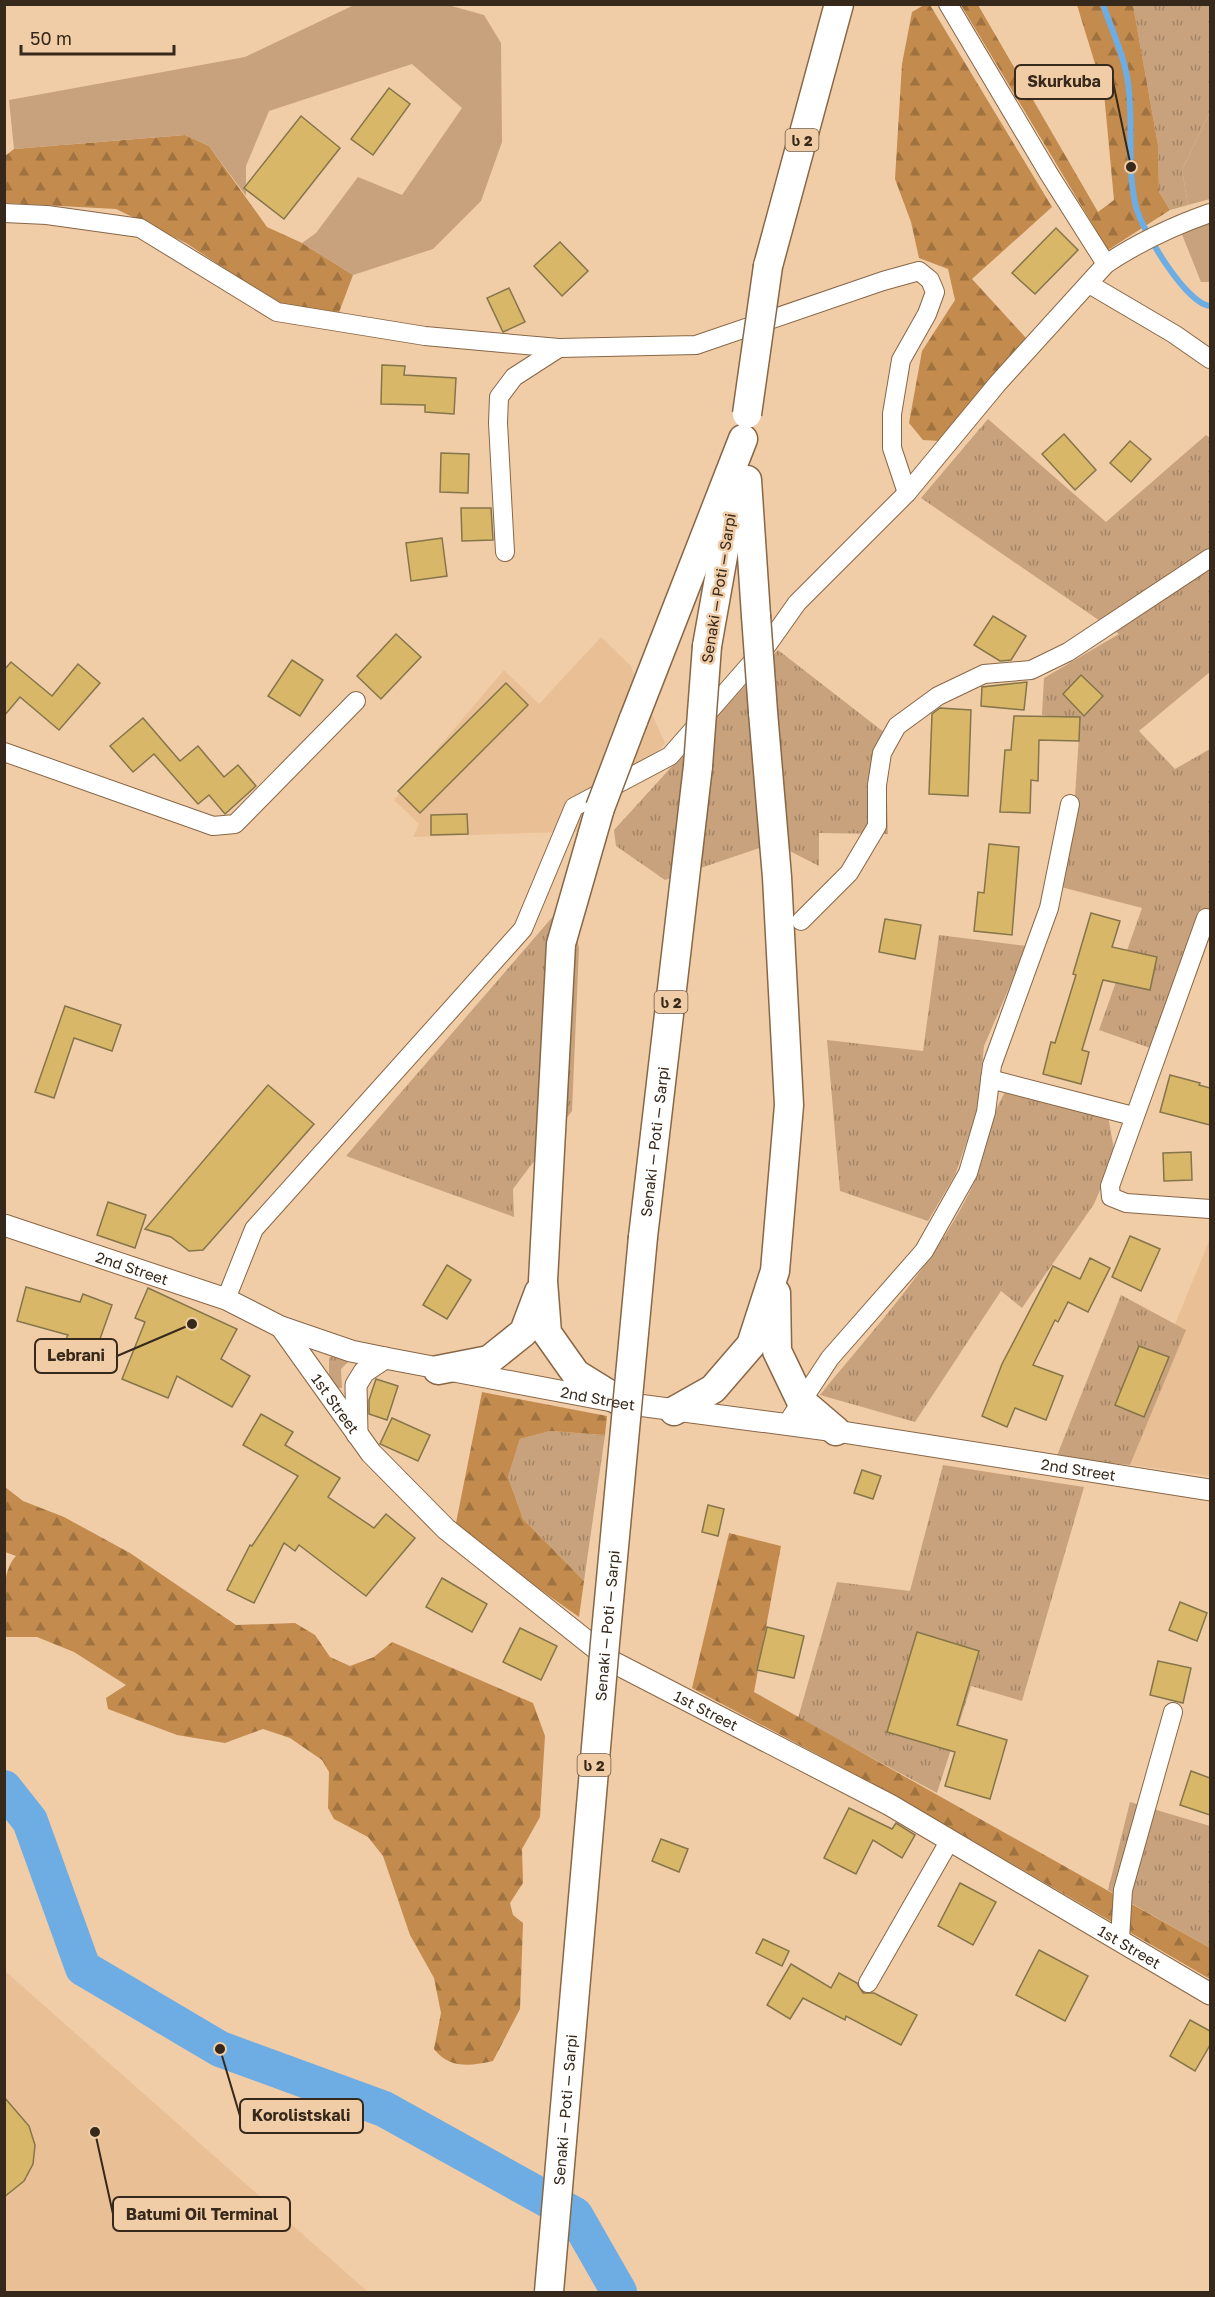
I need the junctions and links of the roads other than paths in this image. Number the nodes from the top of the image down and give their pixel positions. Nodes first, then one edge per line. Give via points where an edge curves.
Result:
1 (948, 4) edge
2 (838, 9) edge
3 (4, 213) edge
4 (1210, 213) edge
5 (1106, 264) junction
6 (1089, 284) junction
7 (559, 348) junction
8 (1210, 359) edge
9 (745, 426) junction
10 (907, 493) junction
11 (505, 552) dead end
12 (1210, 558) edge
13 (356, 701) dead end
14 (4, 752) edge
15 (1070, 804) dead end
16 (1206, 918) dead end
17 (801, 921) dead end
18 (990, 1079) junction
19 (1133, 1116) junction
20 (1210, 1209) edge
21 (4, 1224) edge
22 (775, 1271) junction
23 (543, 1281) junction
24 (226, 1299) junction
25 (281, 1328) junction
26 (385, 1358) junction
27 (438, 1370) junction
28 (801, 1401) junction
29 (623, 1403) junction
30 (674, 1411) junction
31 (786, 1425) junction
32 (836, 1431) junction
33 (357, 1436) junction
34 (1210, 1490) edge
35 (1173, 1712) dead end
36 (950, 1840) junction
37 (1120, 1939) junction
38 (868, 1983) dead end
39 (1210, 1994) edge
40 (549, 2292) edge

1 - 5 street
2 - 9 highway, Senaki — Poti — Sarpi / ს 2, bridge via 768,266
3 - 7 street via 140,228 277,312 425,336
4 - 5 street via 1132,247
5 - 6 street
6 - 8 street
6 - 10 street via 998,383
7 - 10 street via 696,345 919,271 930,280 935,292 927,315 901,360 892,414 892,448
7 - 11 street via 514,376 499,397
9 - 22 highway, bridge via 789,1105
9 - 23 highway, bridge via 600,808 561,944
9 - 40 highway, Senaki — Poti — Sarpi / ს 2, bridge via 707,646 698,766 643,1237
10 - 24 street via 797,603 768,644 670,756 574,807 523,929 254,1229
12 - 17 street via 1068,652 1030,670 984,674 938,696 897,726 882,753 877,826 849,873
13 - 14 street via 235,824 213,826
15 - 18 street via 1049,908 1007,1020
16 - 19 street
18 - 19 street
18 - 28 street via 986,1112 968,1173 924,1251 830,1358
19 - 20 street via 1110,1186 1111,1197 1126,1203
21 - 24 street, 2nd Street
22 - 28 highway via 777,1351
22 - 30 highway via 751,1344 713,1389
23 - 27 highway via 524,1332 489,1360
23 - 29 highway via 547,1333 576,1374
24 - 25 street, 2nd Street
25 - 26 street, 2nd Street
25 - 33 street, 1st Street
26 - 27 street, 2nd Street
26 - 33 street via 364,1372 356,1385
27 - 29 street, 2nd Street
28 - 31 street
28 - 32 highway
29 - 30 street, 2nd Street
30 - 31 street, 2nd Street
31 - 32 street, 2nd Street
32 - 34 street, 2nd Street
33 - 36 street, 1st Street via 446,1529 613,1662
35 - 37 street via 1123,1890
36 - 37 street, 1st Street
36 - 38 street
37 - 39 street, 1st Street

